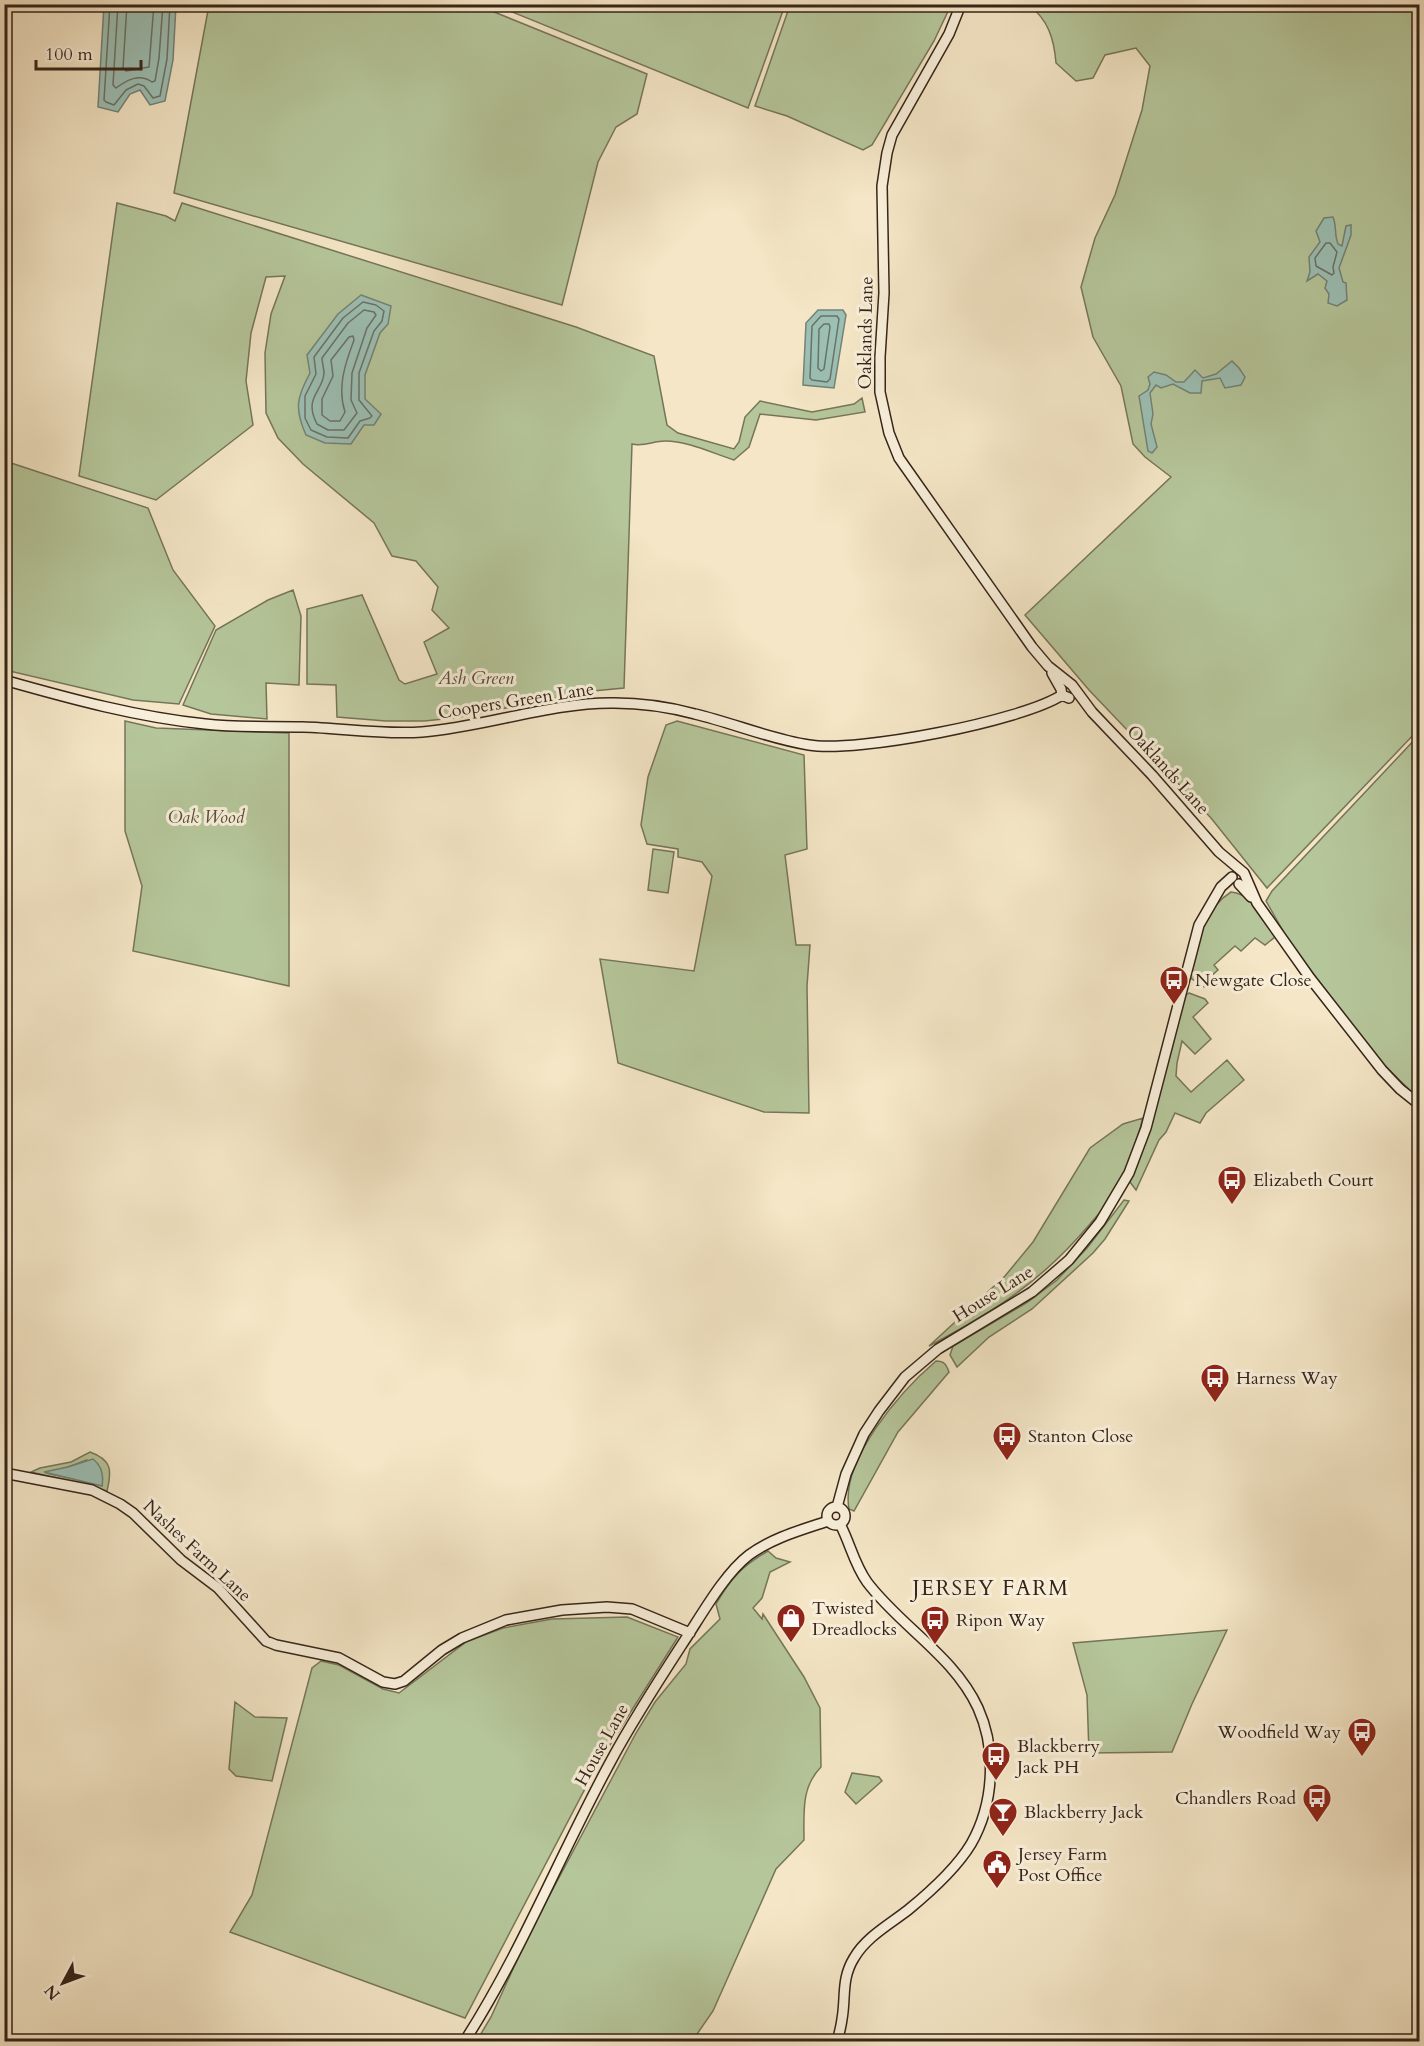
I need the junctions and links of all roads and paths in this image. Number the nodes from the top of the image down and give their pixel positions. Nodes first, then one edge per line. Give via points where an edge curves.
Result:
1 (961, 4) edge
2 (4, 680) edge
3 (1068, 691) junction
4 (1237, 878) junction
5 (1419, 1105) edge
6 (4, 1473) edge
7 (837, 1507) junction
8 (828, 1521) junction
9 (840, 1524) junction
10 (690, 1633) junction
11 (464, 2042) edge
12 (837, 2042) edge

1 - 3 street, Oaklands Lane via 949,34 892,135 887,153 882,186 884,293 880,392 899,458 1006,612
2 - 3 street, Coopers Green Lane via 105,708 226,726 412,733 454,729 588,703 617,703 664,707 812,746 906,738 991,721 1044,704
3 - 4 street, Oaklands Lane via 1152,775 1220,852
4 - 5 street via 1382,1070
4 - 7 street, House Lane via 1208,907 1195,935 1146,1128 1129,1173 1100,1222 1069,1260 1032,1292 938,1349 905,1377 864,1434 846,1474
6 - 10 street, Nashes Farm Lane via 92,1490 120,1504 218,1588 266,1641 339,1658 390,1684 404,1681 462,1638 506,1620 562,1610 632,1609
7 - 8 street via 829,1509
7 - 9 street via 845,1514
8 - 9 street
8 - 10 street, House Lane via 778,1538 749,1555 729,1574
9 - 12 street via 867,1581 969,1692 984,1724 990,1761 989,1791 970,1845 937,1884 863,1945 854,1958 845,1977 843,2018
10 - 11 street, House Lane via 611,1759 492,1995

